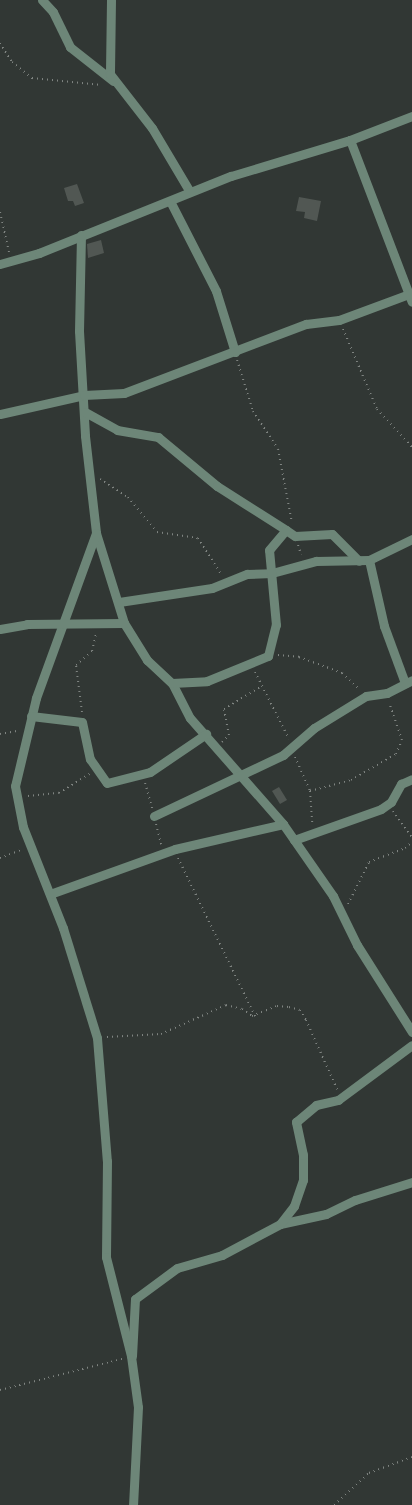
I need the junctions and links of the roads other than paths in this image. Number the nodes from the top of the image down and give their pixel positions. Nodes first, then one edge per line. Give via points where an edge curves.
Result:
1 (42, 0) edge
2 (111, 0) edge
3 (115, 84) junction
4 (412, 116) edge
5 (350, 140) junction
6 (190, 192) junction
7 (170, 201) junction
8 (81, 235) junction
9 (0, 264) edge
10 (411, 298) edge
11 (235, 352) junction
12 (84, 395) junction
13 (84, 412) junction
14 (0, 414) edge
15 (286, 530) junction
16 (96, 533) junction
17 (412, 539) edge
18 (369, 560) junction
19 (359, 561) junction
20 (272, 573) junction
21 (119, 602) junction
22 (61, 623) junction
23 (124, 623) junction
24 (0, 629) edge
25 (409, 681) edge
26 (172, 683) junction
27 (31, 716) junction
28 (206, 734) junction
29 (244, 776) junction
30 (412, 779) edge
31 (154, 816) dead end
32 (284, 824) junction
33 (294, 840) junction
34 (50, 894) junction
35 (412, 1032) edge
36 (412, 1045) edge
37 (412, 1182) edge
38 (280, 1224) junction
39 (132, 1356) junction
40 (133, 1505) edge

1 - 3 street via 53,12 70,47
2 - 3 street via 109,55
3 - 6 street via 152,128
4 - 5 street
5 - 6 street
5 - 10 street
6 - 7 street
7 - 8 street
7 - 11 street via 216,291
8 - 9 street via 39,253
8 - 12 street via 79,340
10 - 11 street via 339,320 306,324
11 - 12 street via 124,393
12 - 13 street
12 - 14 street
13 - 15 street via 117,430 158,436 222,489
13 - 16 street
15 - 19 street via 295,536 328,532
15 - 20 street via 270,547
16 - 21 street
16 - 22 street
17 - 18 street
18 - 19 street
18 - 25 street via 386,634
19 - 20 street via 304,564
20 - 21 street via 247,574 212,588
20 - 26 street via 276,625 266,658 207,681
21 - 23 street
22 - 23 street
22 - 24 street
22 - 27 street
23 - 26 street via 147,660
25 - 29 street via 387,693 366,696 314,728 291,749 254,766
26 - 28 street via 182,707
27 - 28 street via 82,722 84,746 97,773 107,783 150,772
27 - 34 street via 15,776 16,800
28 - 29 street
29 - 31 street
29 - 32 street
30 - 33 street via 401,784 388,805 314,836
32 - 33 street
32 - 34 street via 175,849
33 - 35 street
34 - 39 street via 97,1038 107,1161 106,1257
36 - 38 street via 341,1098 316,1105 296,1122 303,1155 303,1180 294,1206
37 - 38 street via 355,1200 326,1214
38 - 39 street via 222,1254 177,1268 135,1299
39 - 40 street via 139,1425

